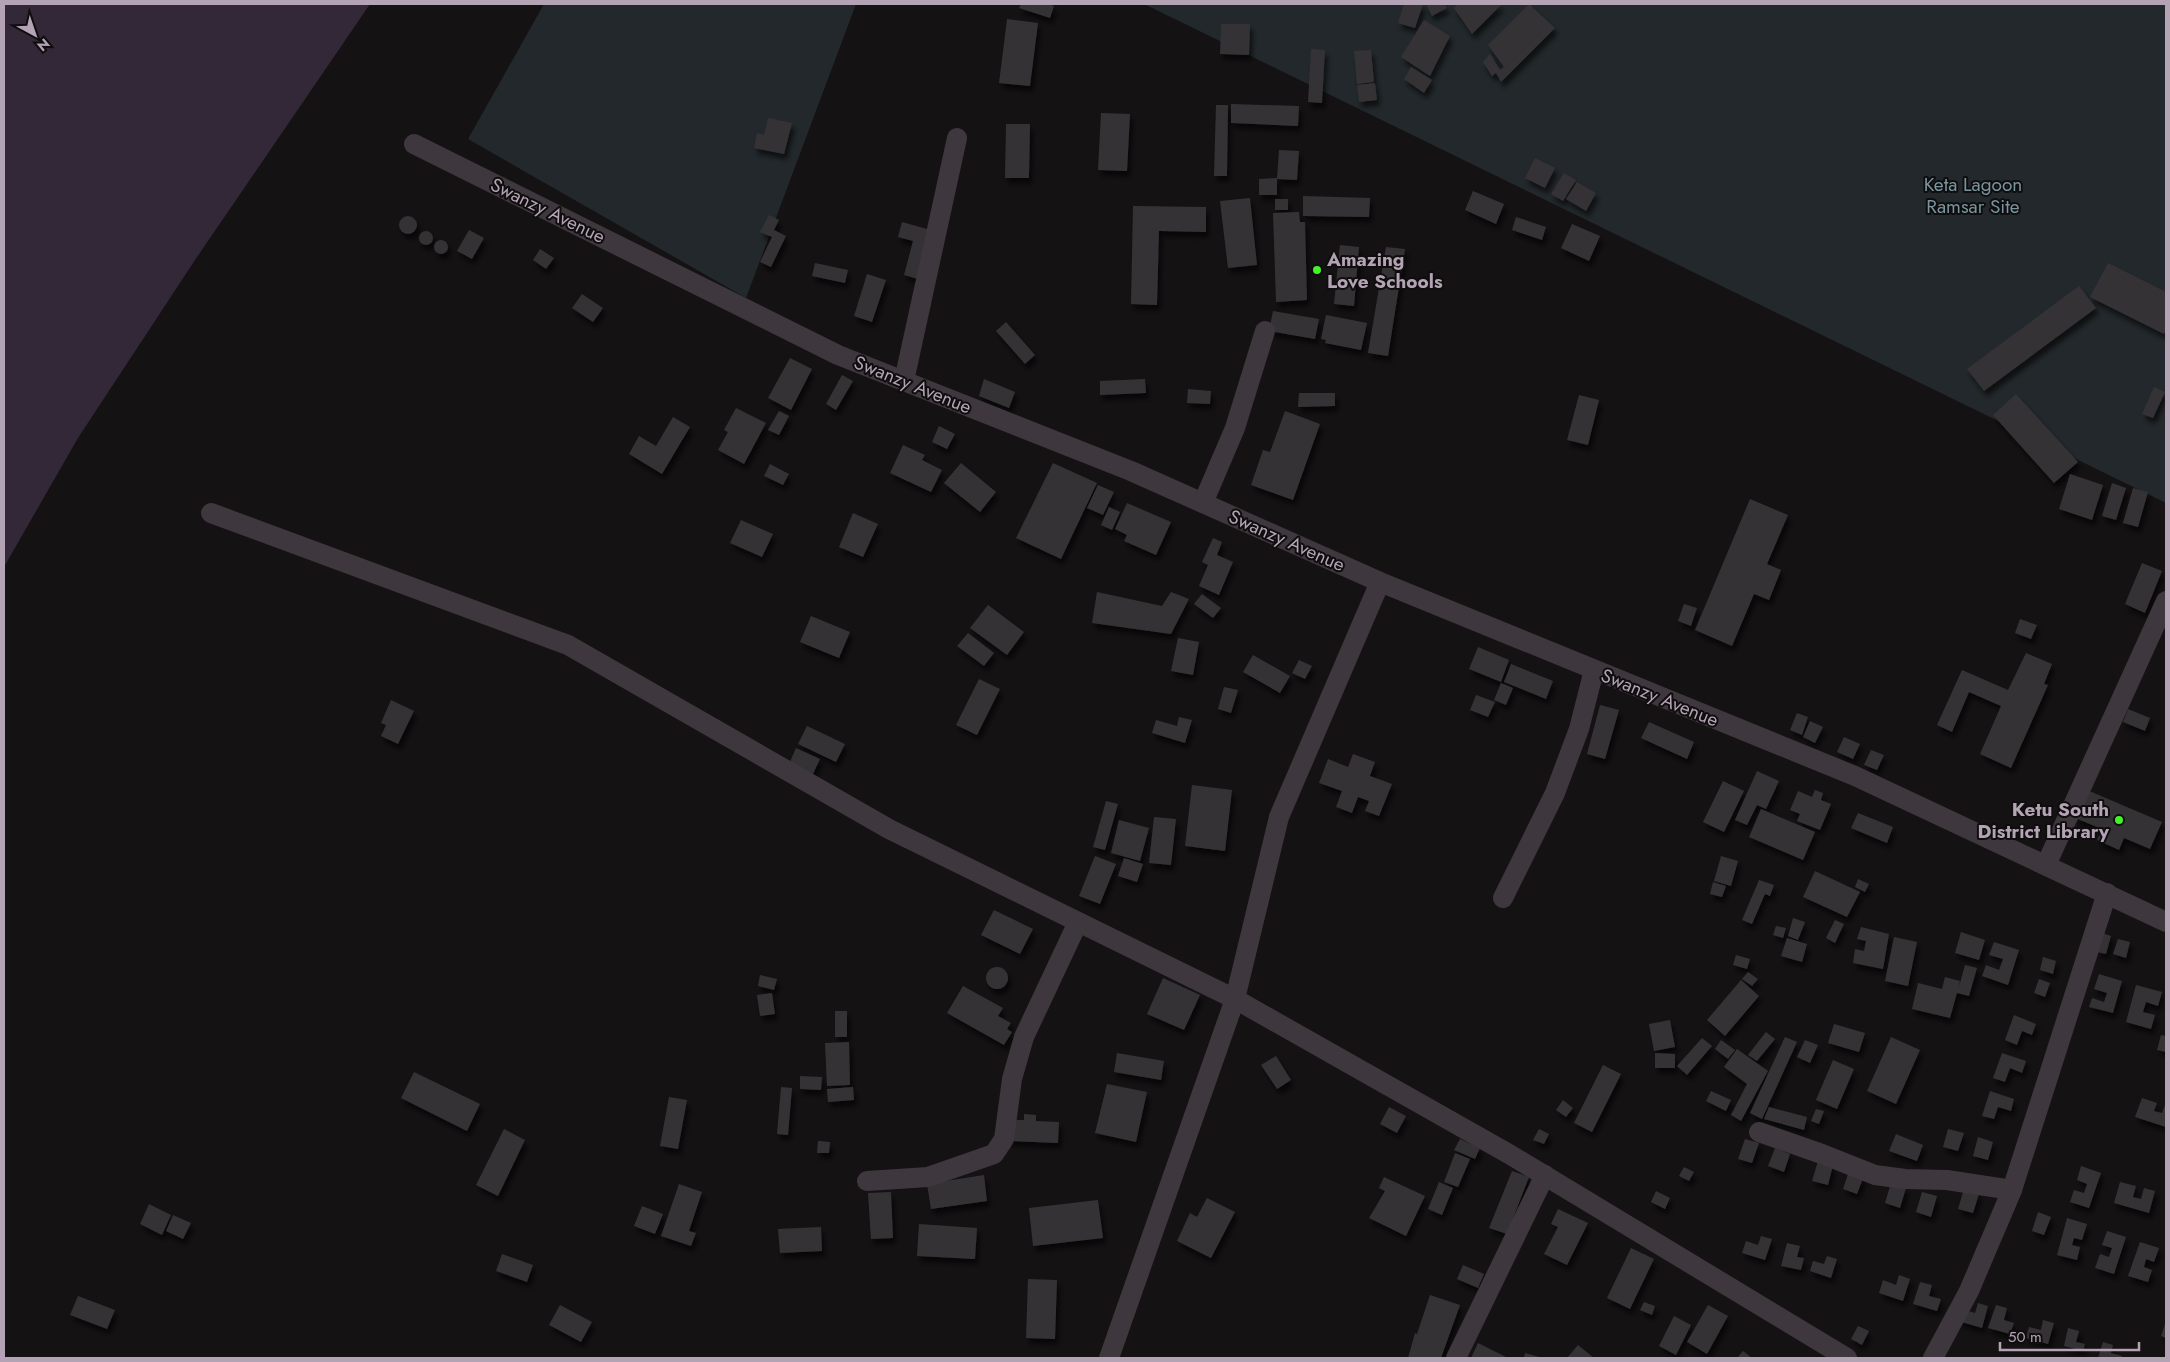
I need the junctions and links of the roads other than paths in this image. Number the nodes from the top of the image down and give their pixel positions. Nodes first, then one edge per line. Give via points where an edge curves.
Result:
1 (957, 138) dead end
2 (414, 144) dead end
3 (1265, 331) dead end
4 (904, 381) junction
5 (1203, 503) junction
6 (211, 513) dead end
7 (1380, 582) junction
8 (2166, 601) edge
9 (1594, 670) junction
10 (2046, 866) junction
11 (2107, 893) junction
12 (1503, 898) dead end
13 (1078, 922) junction
14 (2166, 922) edge
15 (1235, 1000) junction
16 (1759, 1132) dead end
17 (1545, 1175) junction
18 (867, 1181) dead end
19 (2012, 1190) junction
20 (1109, 1358) edge
21 (1456, 1358) edge
22 (1847, 1358) edge
23 (1933, 1358) edge

1 - 4 street
2 - 4 street, Swanzy Avenue via 838,355
3 - 5 street via 1235,428
4 - 5 street, Swanzy Avenue via 1132,471
5 - 7 street, Swanzy Avenue
6 - 13 street via 568,645 889,829
7 - 9 street, Swanzy Avenue
7 - 15 street via 1279,816
8 - 10 street
9 - 10 street, Swanzy Avenue via 1855,776
9 - 12 street via 1579,729 1555,793
10 - 11 street, Swanzy Avenue
11 - 14 street, Swanzy Avenue
11 - 19 street
13 - 15 street
13 - 18 street via 1024,1037 1012,1079 1004,1139 994,1154 928,1177
15 - 17 street
15 - 20 street
16 - 19 street via 1875,1175 1947,1180
17 - 21 street
17 - 22 street
19 - 23 street via 1969,1291

